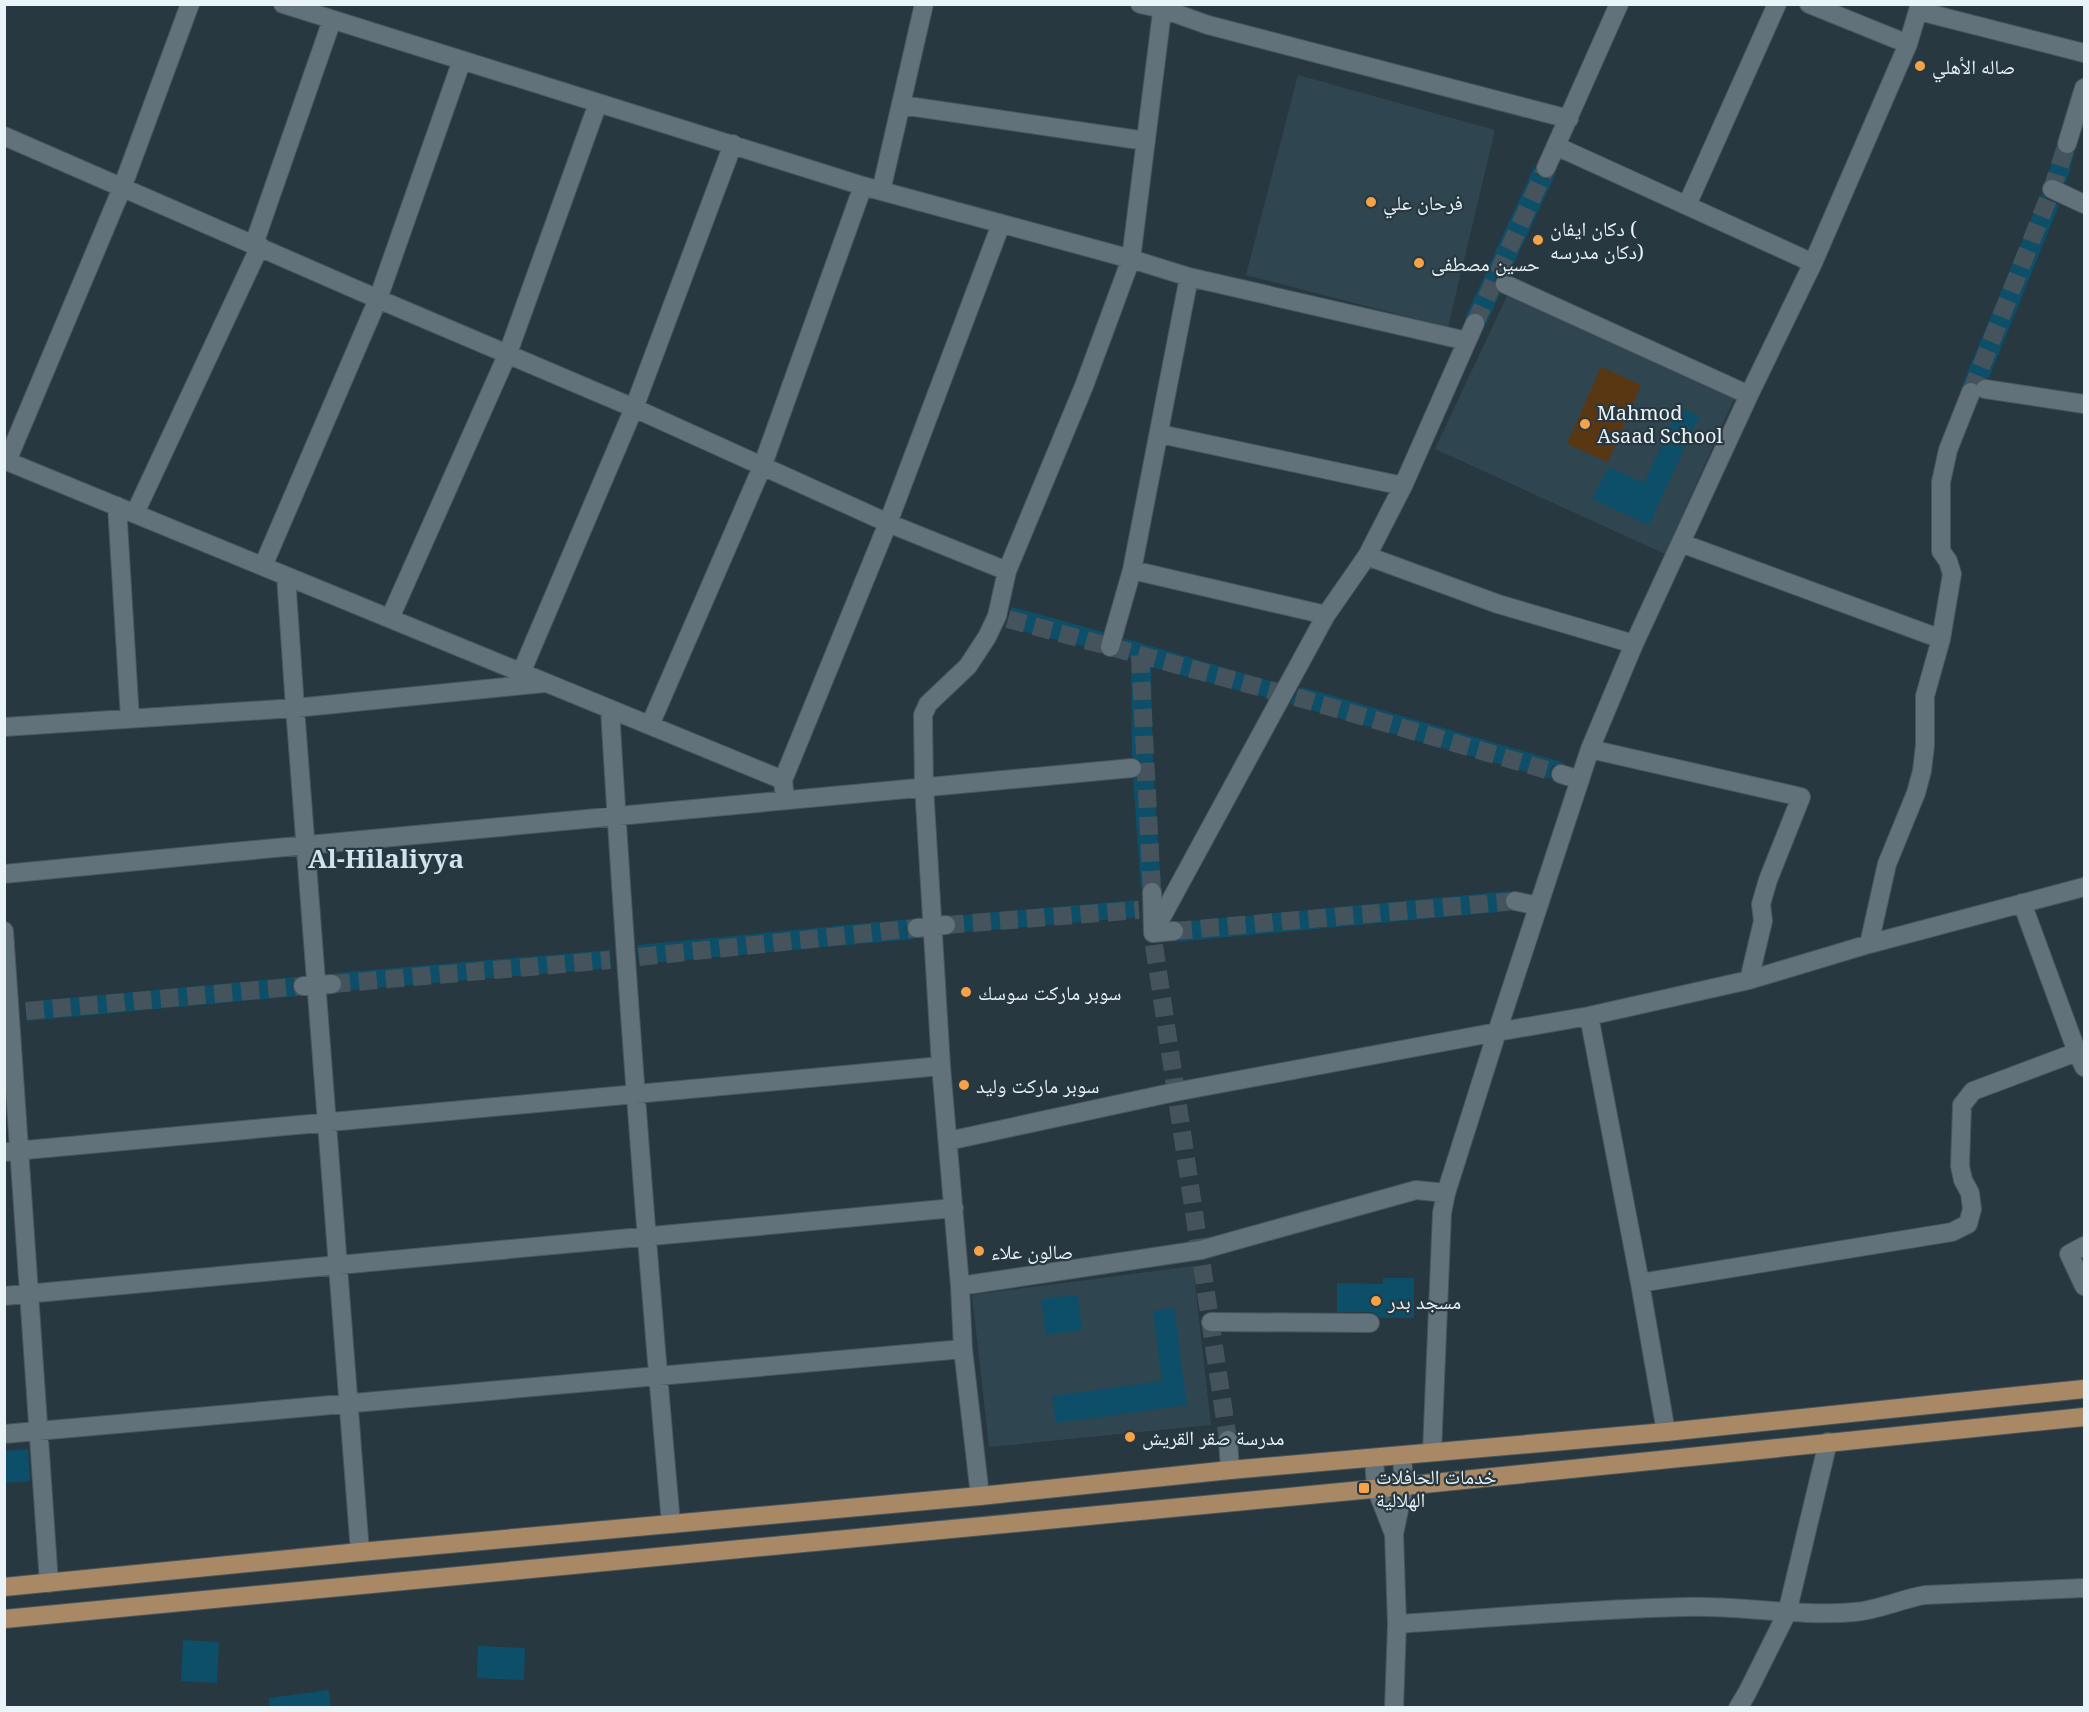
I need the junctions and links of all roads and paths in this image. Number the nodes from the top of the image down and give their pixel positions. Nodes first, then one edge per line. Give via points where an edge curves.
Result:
1 (190, 4) edge
2 (283, 4) edge
3 (924, 4) edge
4 (1140, 4) edge
5 (1619, 4) edge
6 (1777, 4) edge
7 (1809, 4) edge
8 (1163, 7) edge
9 (1919, 8) edge
10 (332, 20) junction
11 (1908, 44) junction
12 (2085, 53) edge
13 (462, 60) junction
14 (2085, 88) edge
15 (598, 103) junction
16 (901, 105) junction
17 (1569, 119) junction
18 (4, 136) edge
19 (1146, 141) junction
20 (733, 144) junction
21 (2067, 144) tunnel mouth
22 (1556, 146) junction
23 (1546, 168) tunnel mouth
24 (122, 188) junction
25 (872, 189) junction
26 (2052, 189) dead end
27 (2085, 204) edge
28 (1687, 205) junction
29 (1000, 224) junction
30 (257, 245) junction
31 (1131, 258) junction
32 (1813, 264) junction
33 (1189, 277) junction
34 (1505, 284) dead end
35 (378, 299) junction
36 (1475, 323) tunnel mouth
37 (1467, 341) junction
38 (508, 353) junction
39 (1749, 395) junction
40 (2085, 404) edge
41 (634, 408) junction
42 (1160, 434) junction
43 (6, 460) edge
44 (762, 467) junction
45 (1402, 486) junction
46 (117, 506) junction
47 (135, 513) junction
48 (888, 523) junction
49 (1681, 543) junction
50 (1367, 556) junction
51 (263, 566) junction
52 (1132, 570) junction
53 (1007, 571) junction
54 (286, 576) junction
55 (1326, 615) junction
56 (390, 618) junction
57 (1941, 639) junction
58 (1634, 645) junction
59 (1110, 647) dead end
60 (521, 673) junction
61 (547, 683) junction
62 (295, 708) junction
63 (610, 709) junction
64 (130, 719) junction
65 (650, 725) junction
66 (4, 727) edge
67 (1590, 749) junction
68 (1132, 768) dead end
69 (1561, 774) tunnel mouth
70 (1580, 780) junction
71 (924, 786) junction
72 (784, 789) junction
73 (616, 816) junction
74 (305, 845) junction
75 (4, 874) edge
76 (2085, 887) edge
77 (1515, 901) tunnel mouth
78 (2022, 903) junction
79 (1148, 904) tunnel mouth
80 (1538, 906) junction
81 (4, 931) edge
82 (1174, 931) tunnel mouth
83 (1153, 939) junction
84 (1869, 944) junction
85 (1749, 980) junction
86 (13, 1013) edge
87 (1589, 1016) junction
88 (1497, 1032) junction
89 (2081, 1060) edge
90 (941, 1066) junction
91 (637, 1094) junction
92 (327, 1123) junction
93 (948, 1141) junction
94 (12, 1151) edge
95 (1446, 1193) junction
96 (954, 1208) junction
97 (647, 1236) junction
98 (2085, 1246) edge
99 (338, 1265) junction
100 (1640, 1283) junction
101 (960, 1286) junction
102 (2085, 1286) edge
103 (29, 1293) junction
104 (4, 1296) edge
105 (1211, 1322) dead end
106 (1370, 1323) dead end
107 (963, 1349) junction
108 (658, 1376) junction
109 (2085, 1389) edge
110 (348, 1404) junction
111 (2085, 1417) edge
112 (39, 1431) junction
113 (1666, 1432) junction
114 (4, 1434) edge
115 (1228, 1440) tunnel mouth
116 (1828, 1443) junction
117 (1432, 1452) junction
118 (1402, 1456) junction
119 (1374, 1458) junction
120 (1230, 1470) junction
121 (1404, 1486) junction
122 (1376, 1488) junction
123 (980, 1496) junction
124 (671, 1524) junction
125 (1394, 1534) junction
126 (360, 1552) junction
127 (49, 1583) junction
128 (4, 1587) edge
129 (2085, 1588) edge
130 (1787, 1613) junction
131 (4, 1619) edge
132 (1397, 1624) junction
133 (1394, 1707) edge
134 (1738, 1707) edge

1 - 24 street
2 - 10 street
3 - 16 street
4 - 8 street
5 - 17 street
6 - 28 street
7 - 11 street
8 - 17 street via 1208,25
8 - 19 street
9 - 11 street
9 - 12 street
10 - 13 street
10 - 30 street
11 - 32 street
13 - 15 street
13 - 35 street
14 - 21 street
15 - 20 street
15 - 38 street
16 - 19 street
16 - 25 street
17 - 22 street
18 - 24 street
19 - 31 street
20 - 25 street
20 - 41 street
22 - 23 street
22 - 28 street
24 - 30 street
24 - 43 street
25 - 29 street
25 - 44 street
26 - 27 street
28 - 32 street
29 - 31 street
29 - 48 street
30 - 35 street
30 - 47 street
31 - 33 street
31 - 53 street
32 - 39 street
33 - 37 street
33 - 42 street
34 - 39 street
35 - 38 street
35 - 51 street
36 - 37 street
37 - 45 street
38 - 41 street
38 - 56 street
39 - 49 street
40 - 57 street via 1978,391 1948,450 1941,482 1941,550 1952,574
41 - 44 street
41 - 60 street
42 - 45 street
42 - 52 street
43 - 46 street
44 - 48 street
44 - 65 street
45 - 50 street
46 - 47 street
46 - 64 street
47 - 51 street
48 - 53 street
48 - 72 street
49 - 57 street
49 - 58 street
50 - 55 street
50 - 58 street via 1498,604
51 - 54 street
52 - 55 street
52 - 59 street
53 - 71 street via 1003,618 968,666 928,704 923,722
54 - 56 street
54 - 62 street
55 - 83 street
56 - 60 street
57 - 84 street via 1925,696 1922,771 1887,864
58 - 67 street
60 - 61 street
61 - 62 street
61 - 63 street
62 - 64 street
62 - 74 street
63 - 65 street
63 - 73 street
64 - 66 street
65 - 72 street
67 - 70 street
67 - 85 street via 1801,797 1763,896 1763,921
68 - 71 street
69 - 70 street
70 - 80 street
71 - 72 street
71 - 90 street
72 - 73 street
73 - 74 street
73 - 91 street
74 - 75 street
74 - 92 street
76 - 78 street
77 - 80 street
78 - 84 street
78 - 89 street
79 - 83 street
80 - 88 street
81 - 86 street
82 - 83 street
84 - 85 street
85 - 87 street
86 - 94 street
87 - 88 street
87 - 100 street
88 - 93 street via 1175,1092
88 - 95 street
89 - 100 street via 1973,1091 1962,1105 1960,1166 1972,1209 1968,1224 1953,1232
90 - 91 street
90 - 93 street
91 - 92 street
91 - 97 street
92 - 94 street
92 - 99 street
93 - 96 street
94 - 103 street
95 - 101 street via 1416,1190 1201,1250
95 - 117 street
96 - 97 street
96 - 101 street
97 - 99 street
97 - 108 street
98 - 102 street via 2069,1254
99 - 103 street
99 - 110 street
100 - 113 street
101 - 107 street
103 - 104 street
103 - 112 street
105 - 106 street
107 - 108 street
107 - 123 street
108 - 110 street
108 - 124 street
109 - 113 main road
110 - 112 street
110 - 126 street
111 - 116 main road
112 - 114 street
112 - 127 street
113 - 117 main road
115 - 120 street
116 - 121 main road
116 - 130 street
117 - 118 main road
118 - 119 main road
118 - 121 street
119 - 120 main road
119 - 122 street
120 - 123 main road
121 - 122 main road
121 - 125 street
122 - 125 street
122 - 131 main road
123 - 124 main road
124 - 126 main road
125 - 132 street
126 - 127 main road
127 - 128 main road
129 - 130 street via 1925,1595 1866,1611
130 - 132 street via 1684,1606
130 - 134 street
132 - 133 street

